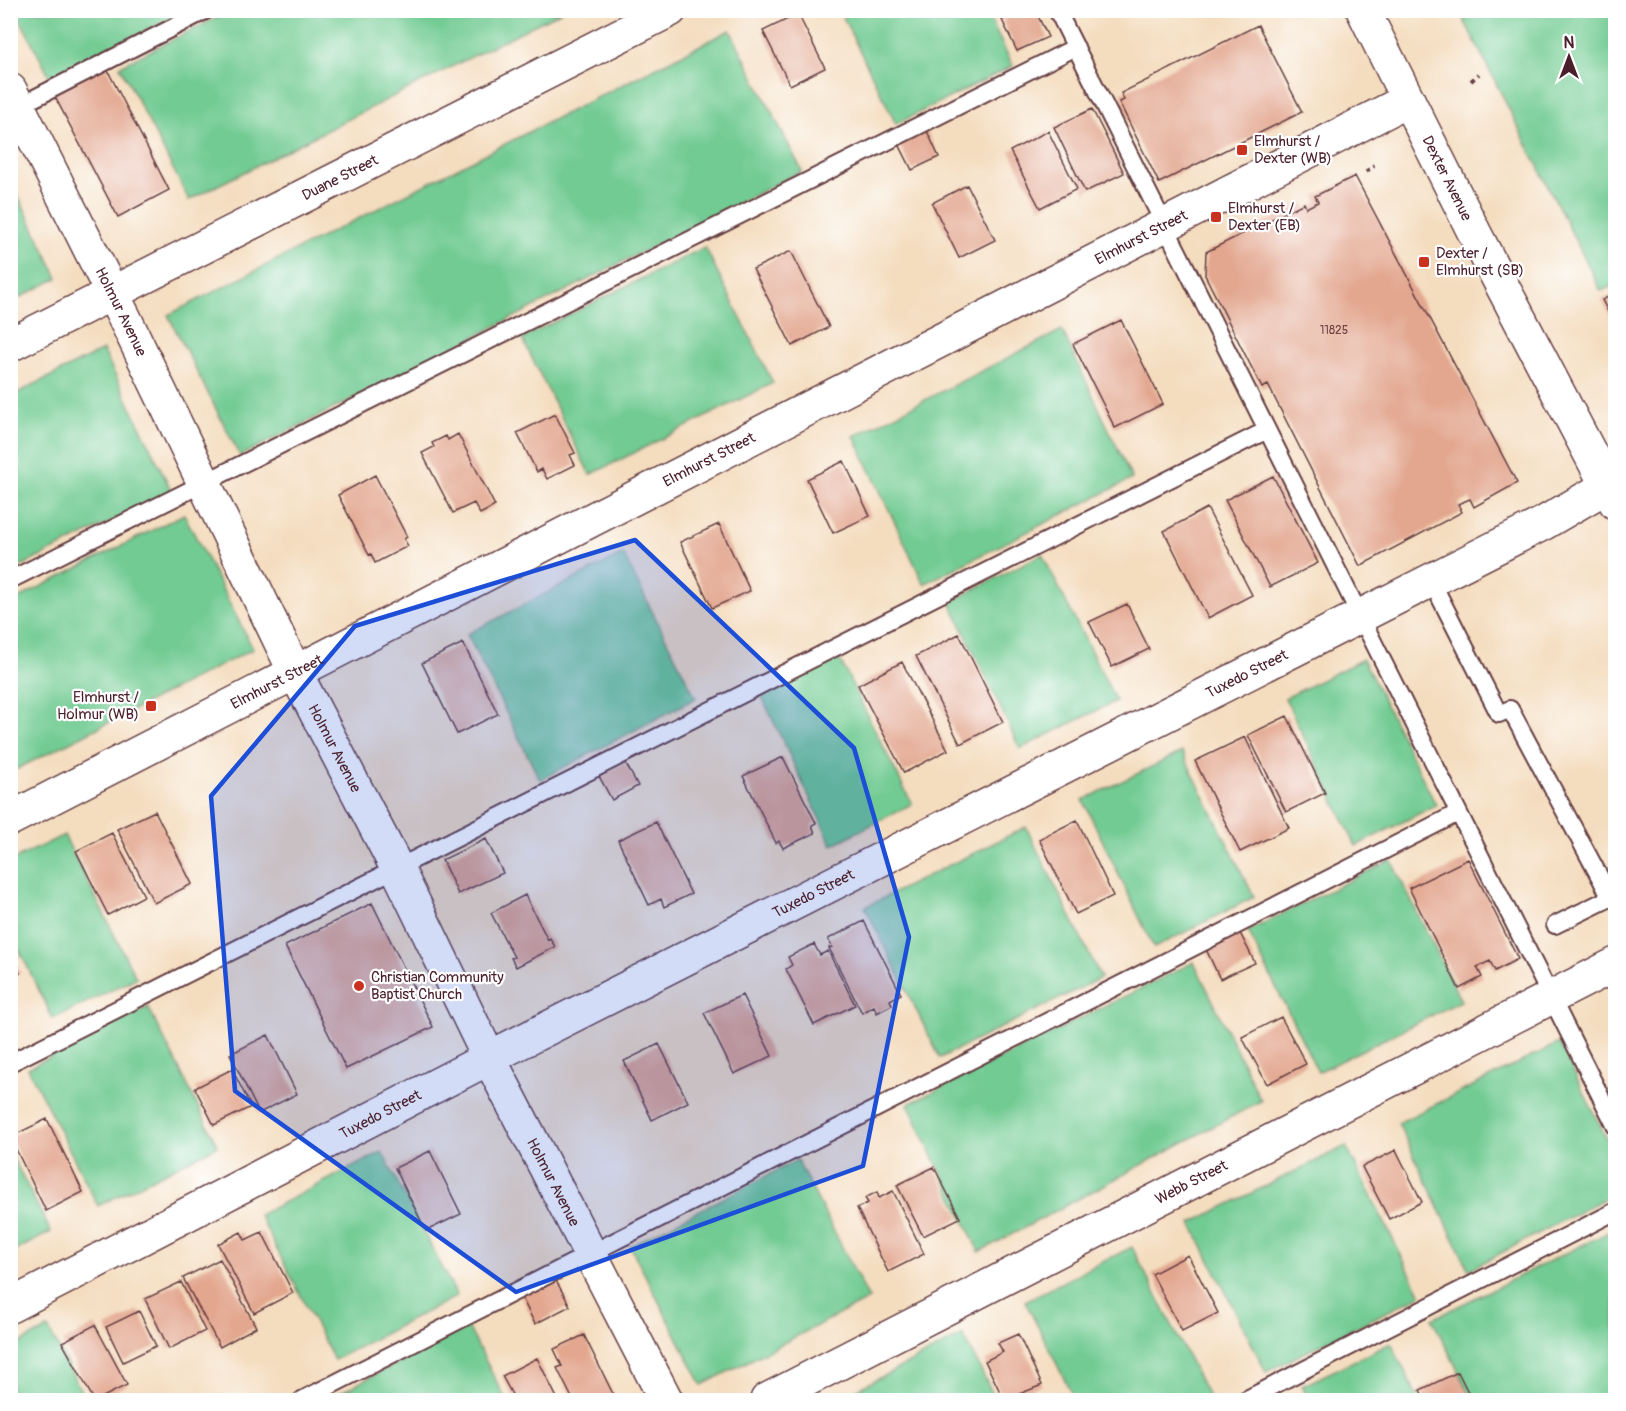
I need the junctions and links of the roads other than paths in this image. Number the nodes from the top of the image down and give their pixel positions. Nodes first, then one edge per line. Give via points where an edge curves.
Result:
1 (207, 10) edge
2 (670, 10) edge
3 (1057, 10) edge
4 (1363, 10) edge
5 (1076, 47) junction
6 (15, 98) edge
7 (1408, 100) junction
8 (1165, 227) junction
9 (112, 293) junction
10 (10, 345) edge
11 (1267, 430) junction
12 (203, 483) junction
13 (1613, 490) edge
14 (1430, 578) junction
15 (10, 580) edge
16 (1359, 615) junction
17 (296, 674) junction
18 (1458, 813) junction
19 (10, 819) edge
20 (396, 868) junction
21 (1613, 896) edge
22 (1555, 925) dead end
23 (1616, 964) edge
24 (1551, 997) junction
25 (489, 1058) junction
26 (10, 1063) edge
27 (1616, 1127) edge
28 (1616, 1211) edge
29 (591, 1255) junction
30 (10, 1306) edge
31 (302, 1401) edge
32 (666, 1401) edge
33 (767, 1401) edge
34 (1245, 1401) edge

1 - 6 lane
2 - 9 street, Duane Street
3 - 5 lane
4 - 7 street, Dexter Avenue
5 - 8 lane
5 - 12 lane
6 - 9 street, Holmur Avenue
7 - 8 street, Elmhurst Street
7 - 13 street, Dexter Avenue
8 - 11 lane
8 - 17 street, Elmhurst Street
9 - 10 street, Duane Street
9 - 12 street, Holmur Avenue
11 - 16 lane
11 - 20 lane
12 - 15 lane
12 - 17 street, Holmur Avenue
13 - 14 street, Tuxedo Street
14 - 16 street, Tuxedo Street
14 - 21 lane via 1499,714 1510,709
16 - 18 lane
16 - 25 street, Tuxedo Street
17 - 19 street, Elmhurst Street
17 - 20 street, Holmur Avenue
18 - 24 lane
18 - 29 lane
20 - 25 street, Holmur Avenue
20 - 26 lane
21 - 22 lane
23 - 24 street, Webb Street
24 - 27 lane
24 - 33 street, Webb Street
25 - 29 street, Holmur Avenue
25 - 30 street, Tuxedo Street
28 - 34 lane
29 - 31 lane
29 - 32 street, Holmur Avenue

